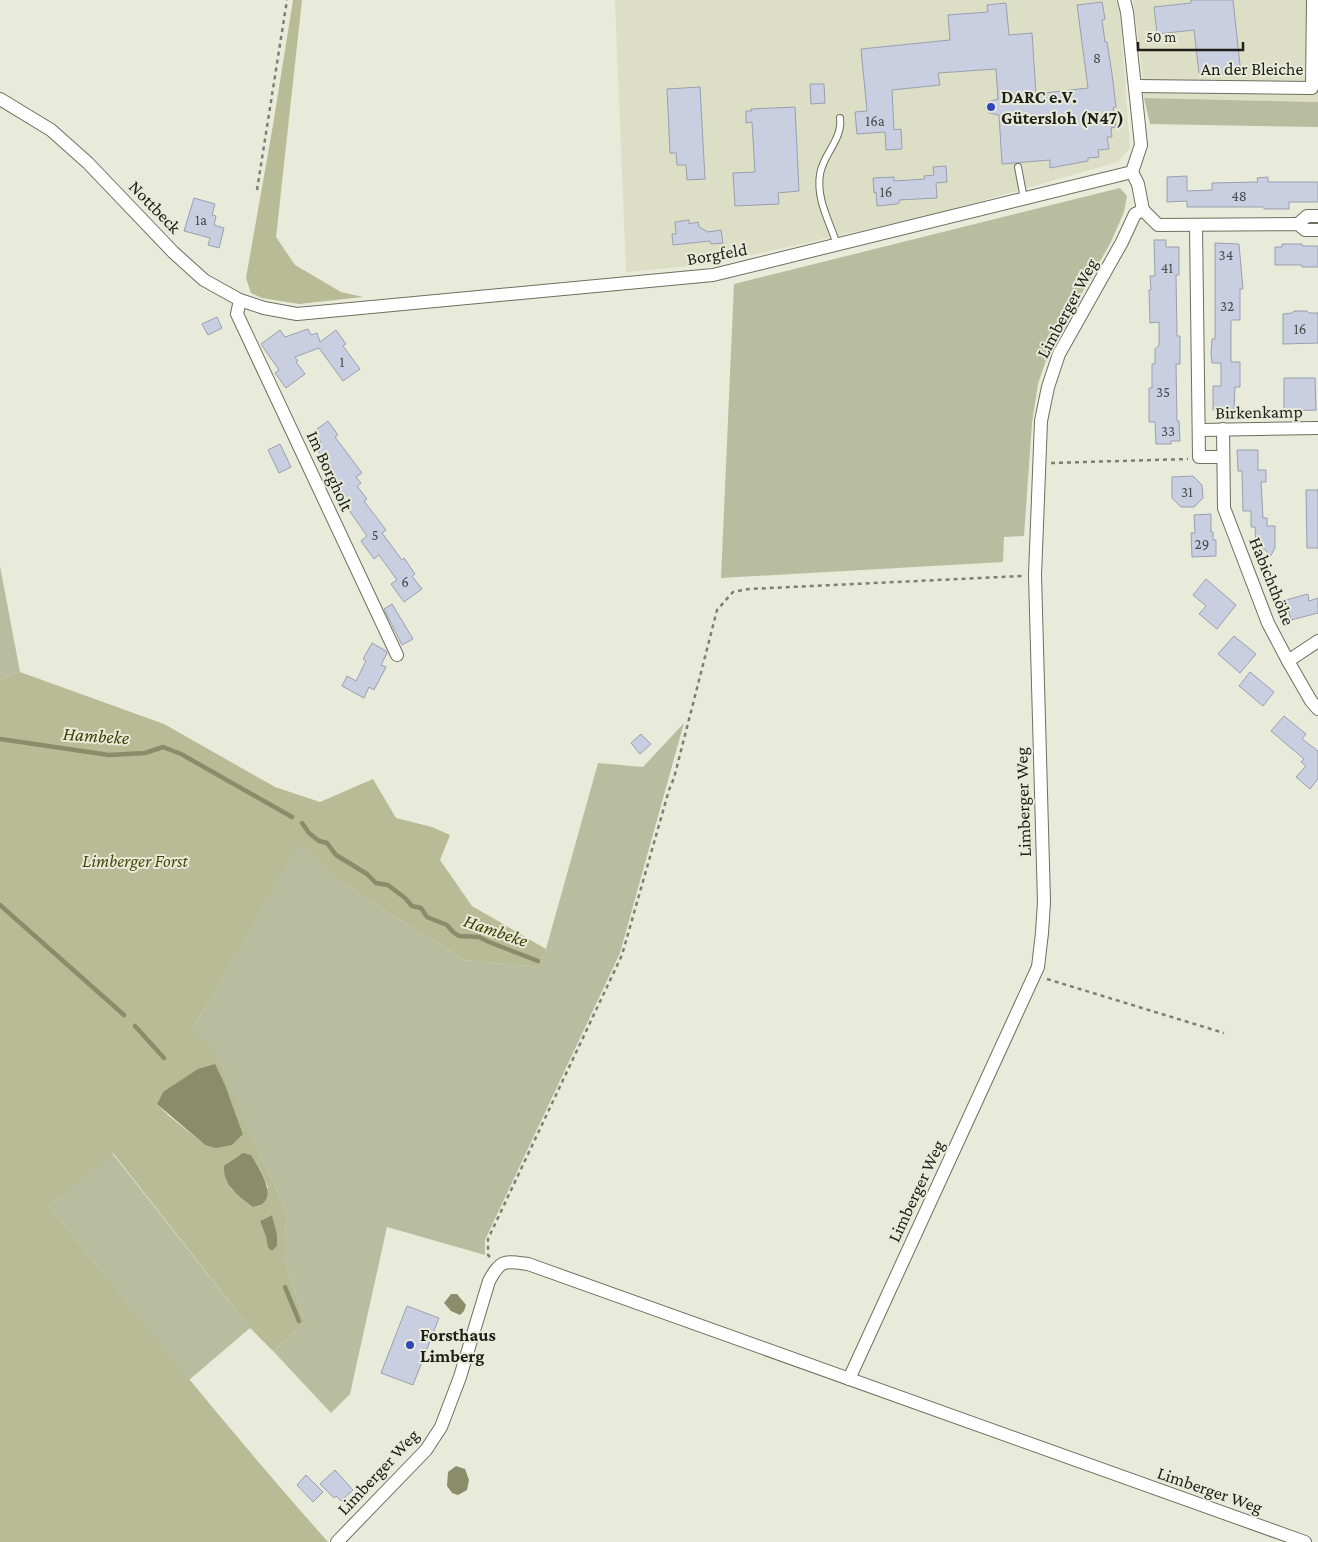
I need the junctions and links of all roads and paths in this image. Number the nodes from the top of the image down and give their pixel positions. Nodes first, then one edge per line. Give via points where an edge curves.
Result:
1 (287, 0) edge
2 (1124, 0) edge
3 (1313, 0) edge
4 (1136, 86) junction
5 (0, 99) edge
6 (840, 118) dead end
7 (1018, 167) dead end
8 (1132, 172) junction
9 (257, 190) dead end
10 (1024, 199) junction
11 (1143, 210) junction
12 (1318, 216) edge
13 (1298, 224) junction
14 (1196, 226) junction
15 (1318, 230) edge
16 (838, 246) junction
17 (240, 300) junction
18 (297, 314) joint
19 (1318, 428) edge
20 (1223, 429) junction
21 (1200, 430) junction
22 (1200, 457) junction
23 (1223, 457) junction
24 (1040, 463) junction
25 (1035, 575) junction
26 (1318, 641) edge
27 (397, 655) dead end
28 (1288, 661) junction
29 (1318, 709) edge
30 (1034, 975) junction
31 (1224, 1033) dead end
32 (497, 1266) junction
33 (849, 1379) junction
34 (337, 1542) edge
35 (1306, 1542) edge

1 - 9 path
2 - 4 street
3 - 4 street, An der Bleiche via 1312,88
4 - 8 street via 1141,145
5 - 17 street, Nottbeck via 51,130 204,280
6 - 16 lane via 841,127 819,179 823,208
7 - 10 lane
8 - 10 street, Borgfeld
8 - 11 street
10 - 16 street, Borgfeld
11 - 14 street via 1158,225
11 - 24 street, Limberger Weg via 1135,214 1059,354 1041,421
12 - 13 street via 1307,216
13 - 14 street
13 - 15 street via 1305,230
14 - 21 street
16 - 18 street, Borgfeld via 713,275
17 - 18 street, Nottbeck
17 - 27 street, Im Borgholt via 237,314
19 - 20 street, Birkenkamp
20 - 21 street, Birkenkamp
20 - 23 street, Habichthöhe
21 - 22 street
22 - 23 street
22 - 24 path
23 - 28 street, Habichthöhe via 1224,508 1268,623
24 - 25 street, Limberger Weg
25 - 30 street, Limberger Weg via 1044,902 1038,967
25 - 32 path via 749,589 733,592 717,610 674,778 622,956 488,1240 488,1255
26 - 28 street
28 - 29 street, Habichthöhe
30 - 31 path
30 - 33 street, Limberger Weg
32 - 33 street, Limberger Weg via 507,1261 528,1264
32 - 34 street, Limberger Weg via 489,1281 441,1427 426,1450
33 - 35 street, Limberger Weg

